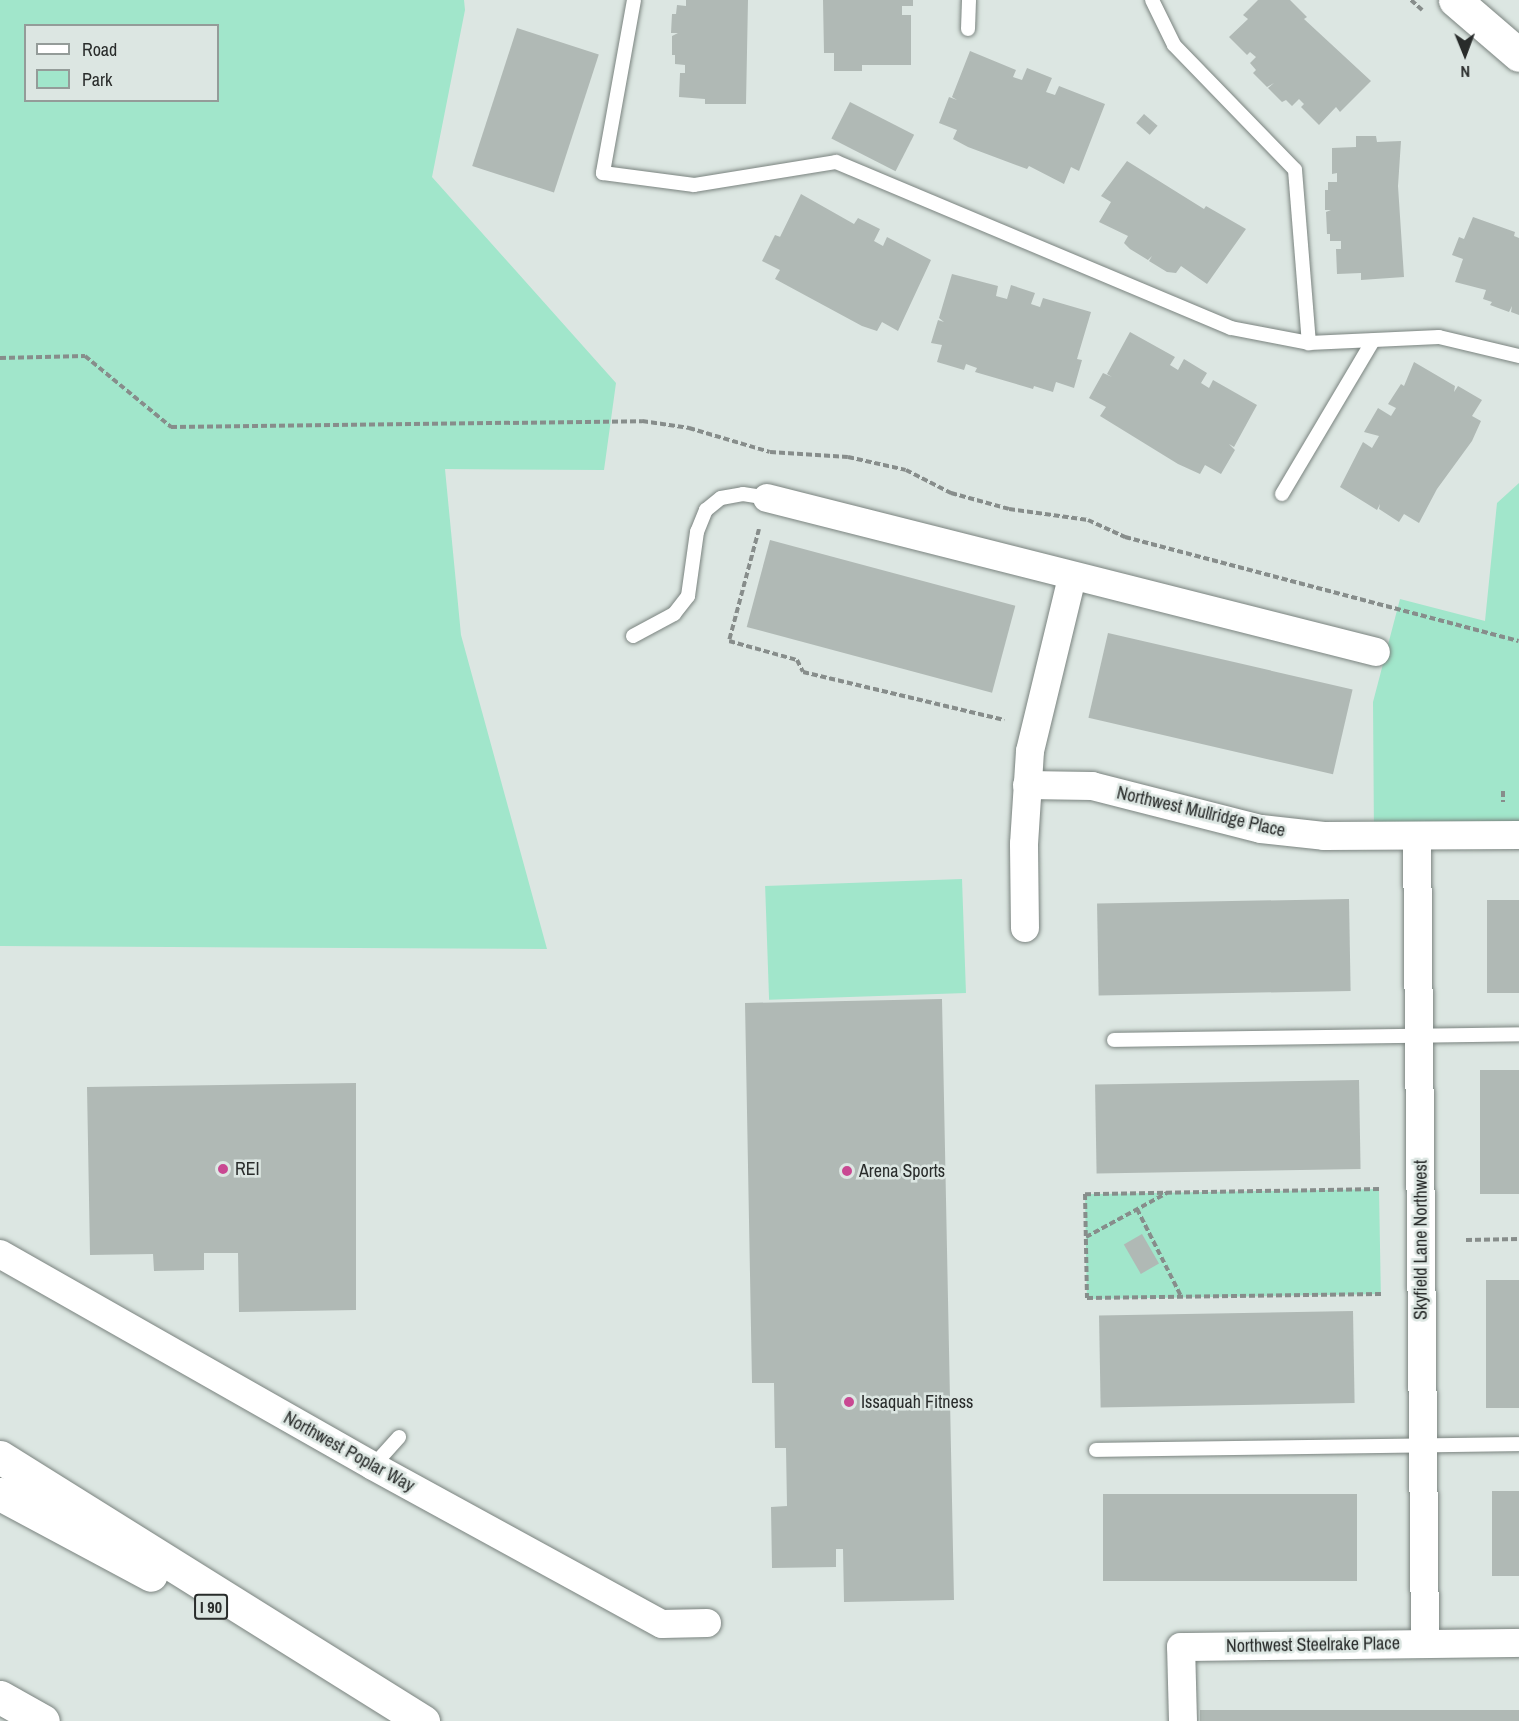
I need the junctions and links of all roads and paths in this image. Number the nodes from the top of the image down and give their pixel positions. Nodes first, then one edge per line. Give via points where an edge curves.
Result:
1 (634, 0) edge
2 (969, 0) edge
3 (1152, 0) edge
4 (1455, 0) edge
5 (968, 28) dead end
6 (1519, 55) edge
7 (1373, 341) junction
8 (1309, 343) junction
9 (1519, 356) edge
10 (0, 358) edge
11 (1281, 494) dead end
12 (767, 498) junction
13 (1072, 578) junction
14 (633, 636) dead end
15 (1519, 641) edge
16 (1376, 652) dead end
17 (1007, 720) dead end
18 (1027, 785) junction
19 (1519, 835) edge
20 (1417, 837) junction
21 (1025, 928) dead end
22 (1519, 1034) edge
23 (1419, 1036) junction
24 (1114, 1040) dead end
25 (1379, 1189) dead end
26 (1167, 1192) junction
27 (1137, 1209) junction
28 (1086, 1237) junction
29 (1519, 1239) edge
30 (1466, 1240) dead end
31 (0, 1254) edge
32 (1381, 1294) dead end
33 (1181, 1296) junction
34 (399, 1437) dead end
35 (1519, 1444) edge
36 (1422, 1445) junction
37 (1096, 1450) dead end
38 (0, 1457) edge
39 (373, 1466) junction
40 (0, 1494) edge
41 (706, 1623) dead end
42 (1519, 1643) edge
43 (1425, 1644) junction
44 (0, 1697) edge
45 (43, 1721) edge
46 (423, 1721) edge
47 (1183, 1721) edge

1 - 8 lane via 603,173 694,185 836,162 1195,315 1231,328
2 - 5 lane
3 - 8 lane via 1174,45 1295,170
4 - 6 main road
7 - 8 lane
7 - 9 lane via 1439,337
7 - 11 lane
10 - 15 path via 85,356 171,427 642,421 688,429 770,452 848,457 906,470 951,493 1010,509 1088,520 1125,537
12 - 13 street
12 - 14 lane via 743,494 721,498 706,510 697,532 688,596 674,614
12 - 17 path via 729,641 797,660 803,672
13 - 16 street
13 - 18 street via 1030,751
18 - 20 street, Northwest Mullridge Place via 1092,786 1261,829 1324,836
18 - 21 street
19 - 20 street, Northwest Mullridge Place
20 - 23 street, Skyfield Lane Northwest
22 - 23 lane
23 - 24 lane
23 - 36 street, Skyfield Lane Northwest
25 - 26 path
26 - 27 path
26 - 28 path via 1085,1194
27 - 28 path
27 - 33 path
28 - 33 path via 1087,1298
29 - 30 path
31 - 39 street, Northwest Poplar Way
32 - 33 path
34 - 39 lane
35 - 36 lane
36 - 37 lane
36 - 43 street, Skyfield Lane Northwest
38 - 46 main road
39 - 41 street, Northwest Poplar Way via 662,1624
40 - 46 main road, I 90
42 - 43 street, Northwest Steelrake Place
43 - 47 street, Northwest Steelrake Place via 1181,1647
44 - 45 main road

